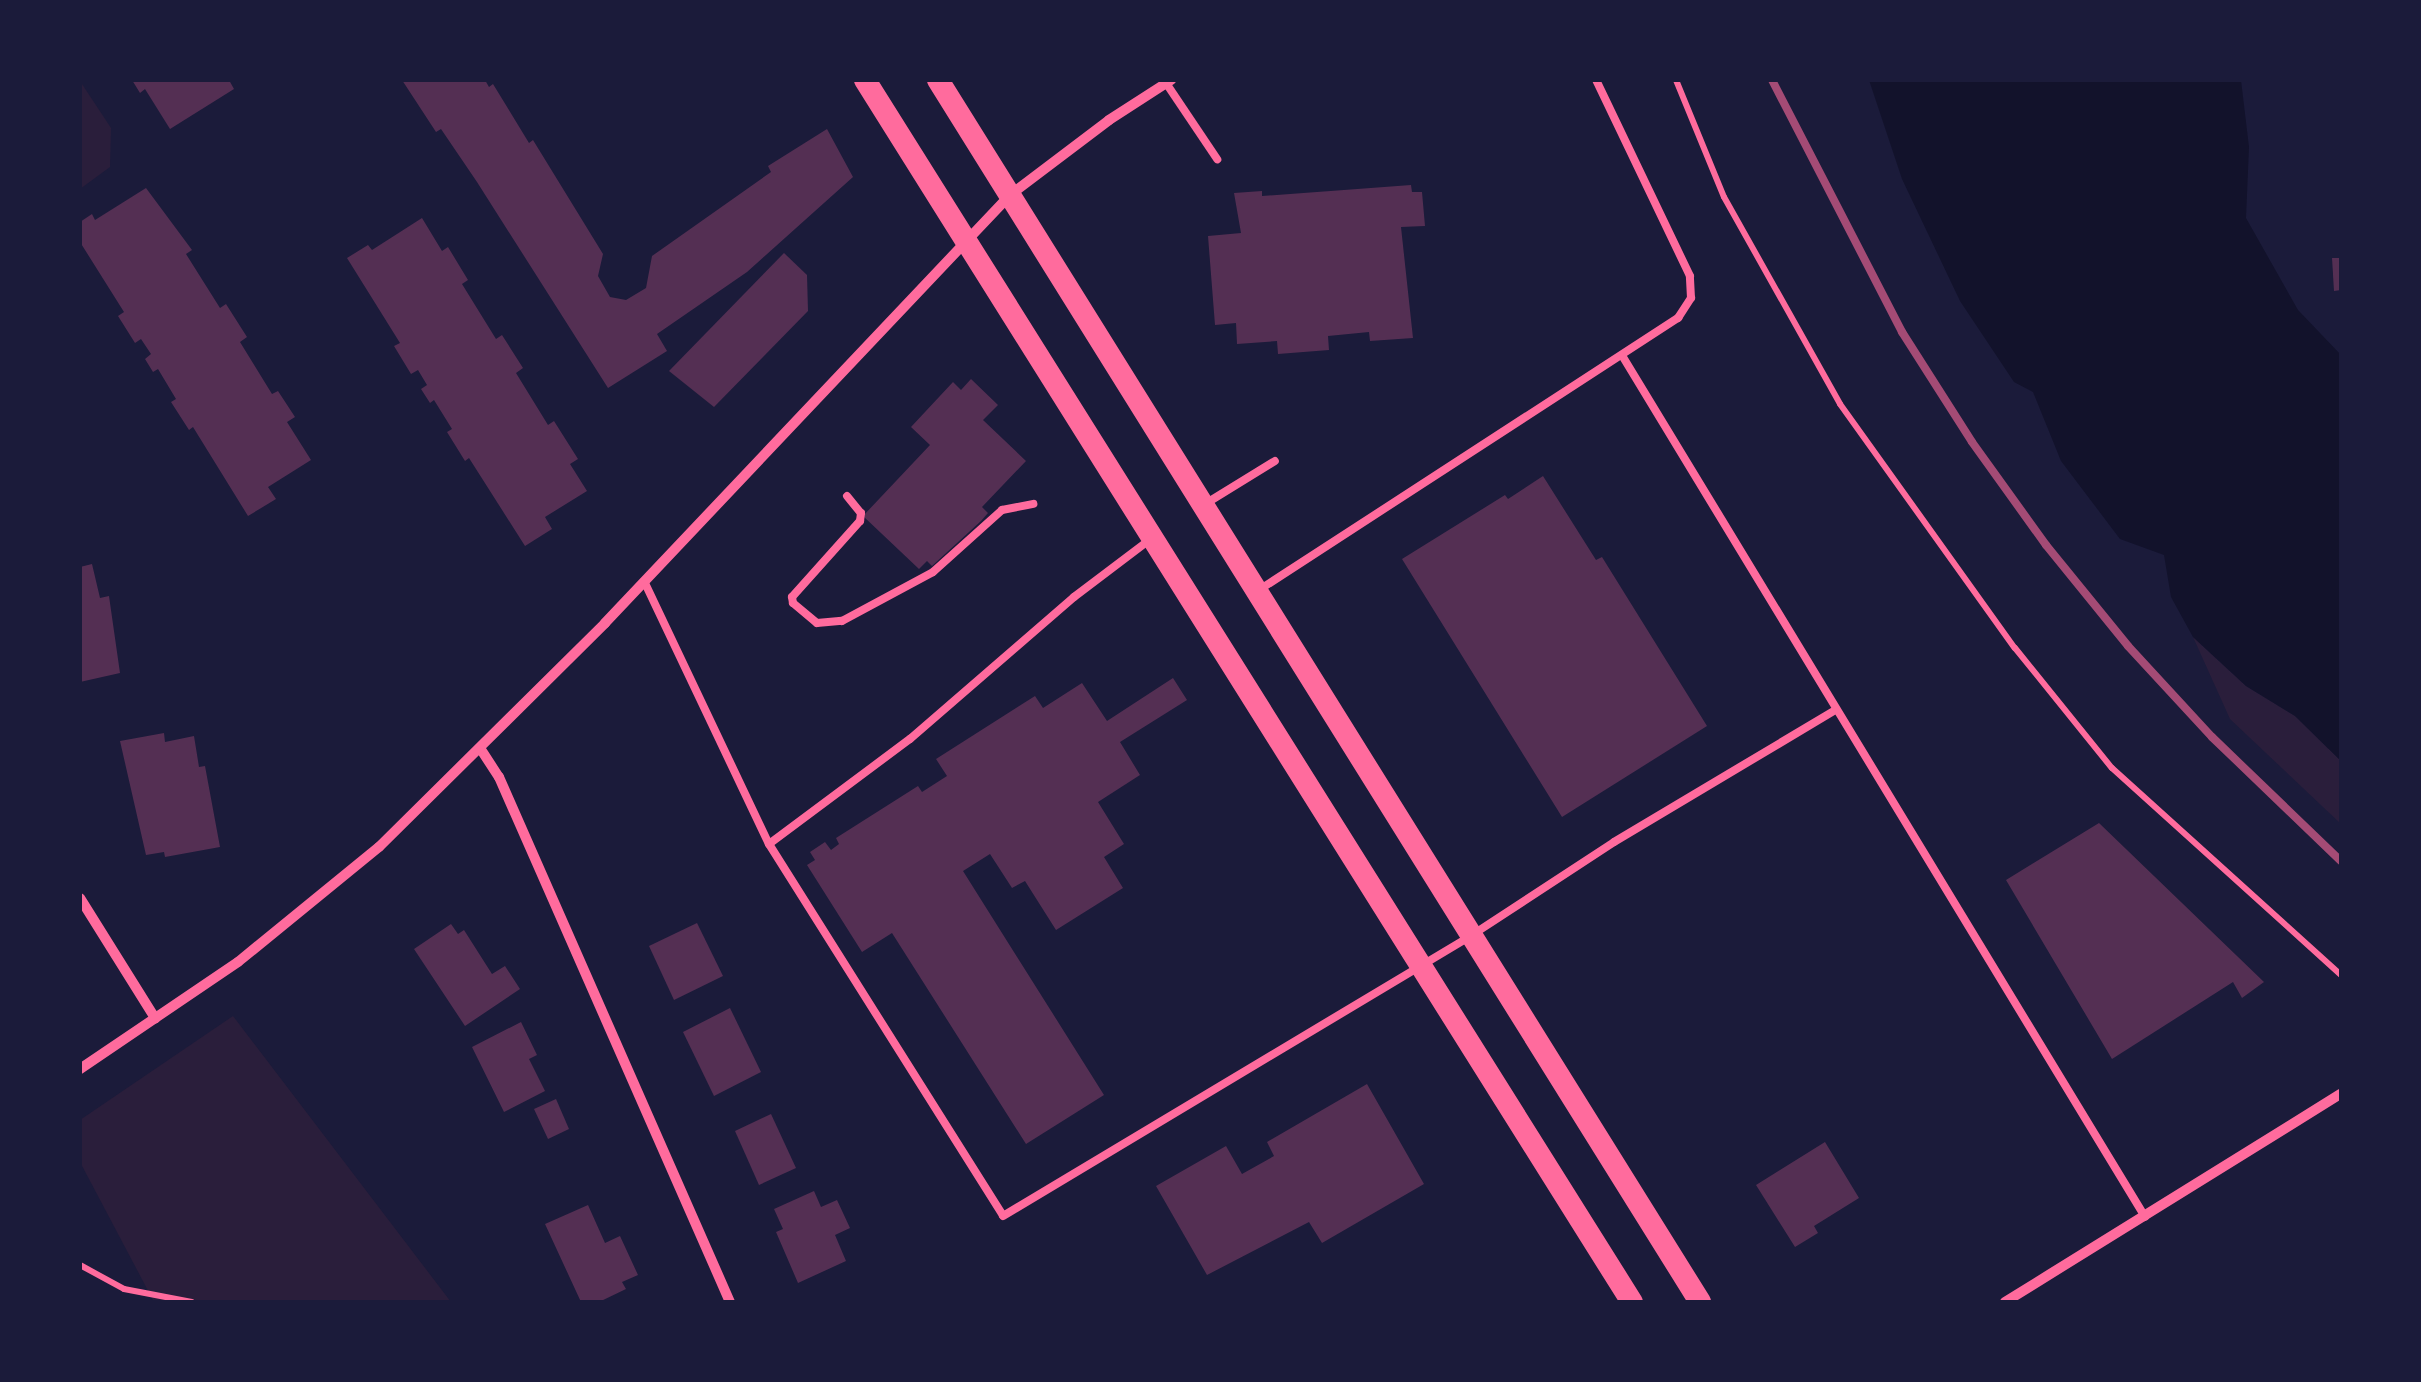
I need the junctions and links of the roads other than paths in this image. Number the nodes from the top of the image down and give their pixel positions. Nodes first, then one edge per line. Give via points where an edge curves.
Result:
1 (865, 80) edge
2 (938, 80) edge
3 (1596, 80) edge
4 (1168, 82) edge
5 (1216, 159) dead end
6 (1010, 196) junction
7 (966, 241) junction
8 (1623, 356) junction
9 (1275, 461) dead end
10 (847, 496) dead end
11 (1033, 504) dead end
12 (1201, 506) junction
13 (1152, 538) junction
14 (644, 581) junction
15 (1255, 592) junction
16 (1835, 710) junction
17 (480, 748) junction
18 (769, 844) junction
19 (80, 898) edge
20 (1469, 937) junction
21 (1420, 967) junction
22 (155, 1018) junction
23 (80, 1069) edge
24 (2341, 1094) edge
25 (2145, 1216) junction
26 (730, 1302) edge
27 (1632, 1302) edge
28 (1700, 1302) edge
29 (2005, 1302) edge

1 - 7 main road
2 - 6 main road
3 - 8 lane via 1690,276 1691,298 1678,318
4 - 5 lane
4 - 6 street
6 - 7 street
6 - 12 main road
7 - 13 main road
7 - 14 street
8 - 15 lane
8 - 16 lane
9 - 12 lane
10 - 11 lane via 860,521 792,597 817,622 842,620 918,580 1002,510
12 - 15 main road
13 - 18 lane via 910,739
13 - 21 main road
14 - 17 street
14 - 18 lane
15 - 20 main road
16 - 20 lane
16 - 25 lane
17 - 22 street via 308,908
17 - 26 street
18 - 21 lane via 1003,1216
19 - 22 street
20 - 21 lane
20 - 28 main road
21 - 27 main road
22 - 23 street
24 - 25 street
25 - 29 street

